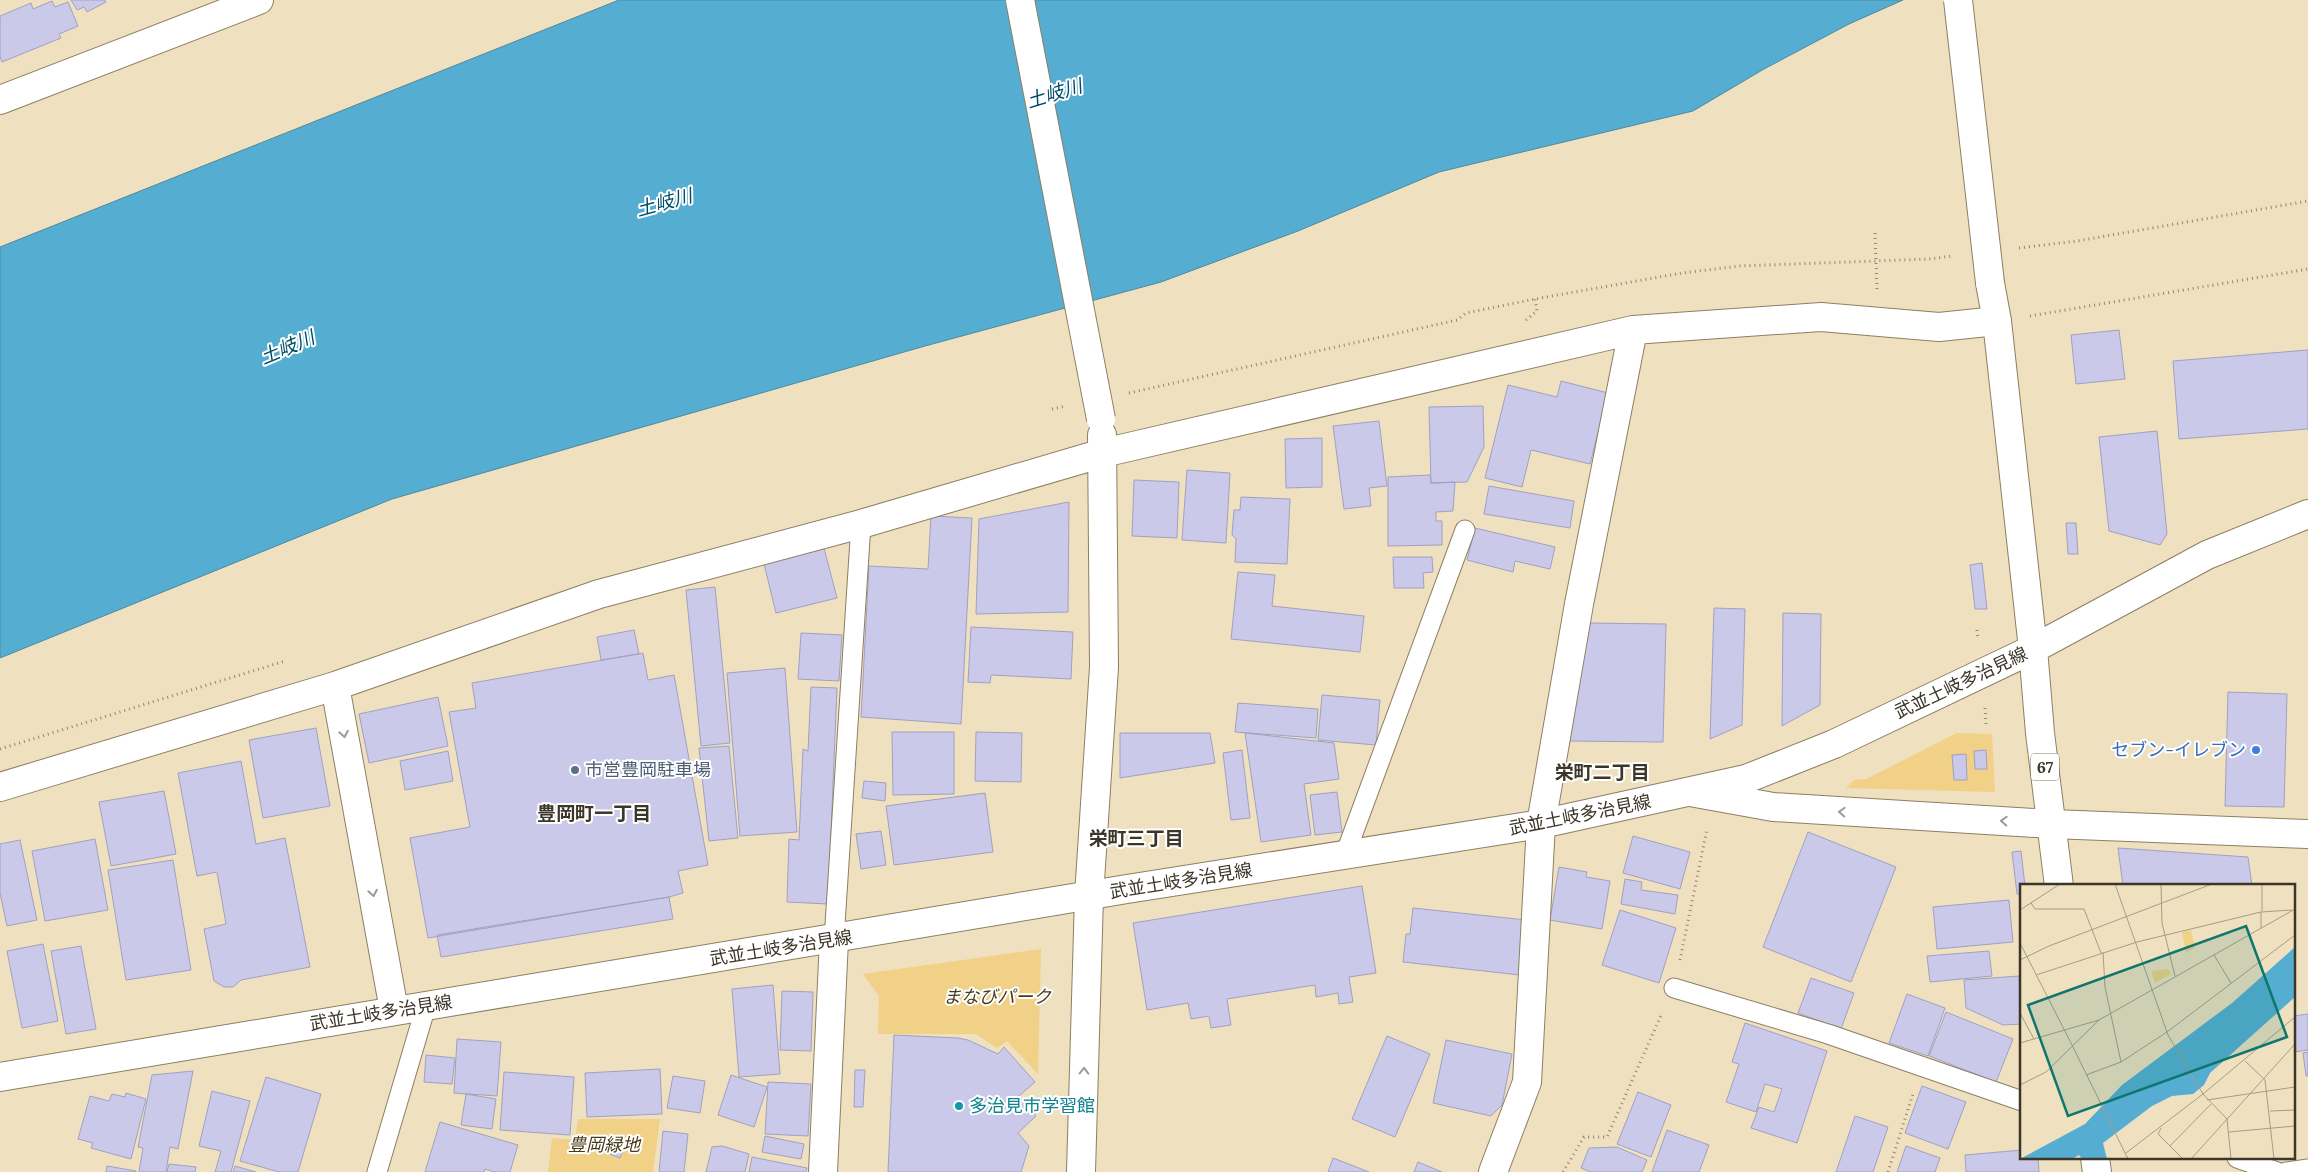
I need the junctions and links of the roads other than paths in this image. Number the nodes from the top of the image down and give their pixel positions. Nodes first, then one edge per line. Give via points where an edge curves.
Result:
1 (259, 0) edge
2 (1020, 0) edge
3 (1958, 0) edge
4 (0, 100) edge
5 (1997, 321) junction
6 (1633, 330) junction
7 (1103, 453) junction
8 (2308, 514) edge
9 (861, 524) junction
10 (1465, 530) dead end
11 (2034, 648) junction
12 (335, 686) junction
13 (0, 787) edge
14 (1702, 794) junction
15 (1541, 824) junction
16 (2052, 824) junction
17 (2308, 834) edge
18 (1345, 855) junction
19 (2059, 884) edge
20 (1089, 896) junction
21 (834, 940) junction
22 (1674, 988) road end
23 (426, 1006) junction
24 (394, 1010) junction
25 (0, 1077) edge
26 (2020, 1100) edge
27 (2243, 1160) edge
28 (2308, 1169) edge
29 (378, 1172) edge
30 (823, 1172) edge
31 (1082, 1172) edge
32 (1493, 1172) edge
33 (2278, 1172) edge
34 (2286, 1172) edge

1 - 4 street
2 - 7 street, bridge via 1101,419
3 - 5 street, bridge
5 - 6 street via 1939,327 1821,317
5 - 11 street
6 - 7 street
6 - 15 street via 1579,604
7 - 9 street
7 - 20 street via 1104,668
8 - 11 street, 武並土岐多治見線 via 2207,555
9 - 12 street via 599,594
9 - 21 lane
10 - 18 lane
11 - 14 street, 武並土岐多治見線 via 1834,744
11 - 16 street, 67 via 2040,733
12 - 13 street
12 -> 24 street
14 - 15 street, 武並土岐多治見線
16 -> 14 street via 1773,807
15 - 18 street, 武並土岐多治見線
15 - 32 street via 1527,1082
16 - 17 street
16 - 19 street, 67
18 - 20 street, 武並土岐多治見線
20 - 21 street, 武並土岐多治見線
31 -> 20 street
21 - 23 street, 武並土岐多治見線
21 - 30 street
22 - 26 lane via 1709,994
23 - 24 street, 武並土岐多治見線
23 - 29 lane
24 - 25 street, 武並土岐多治見線
27 - 33 lane
28 - 34 lane

